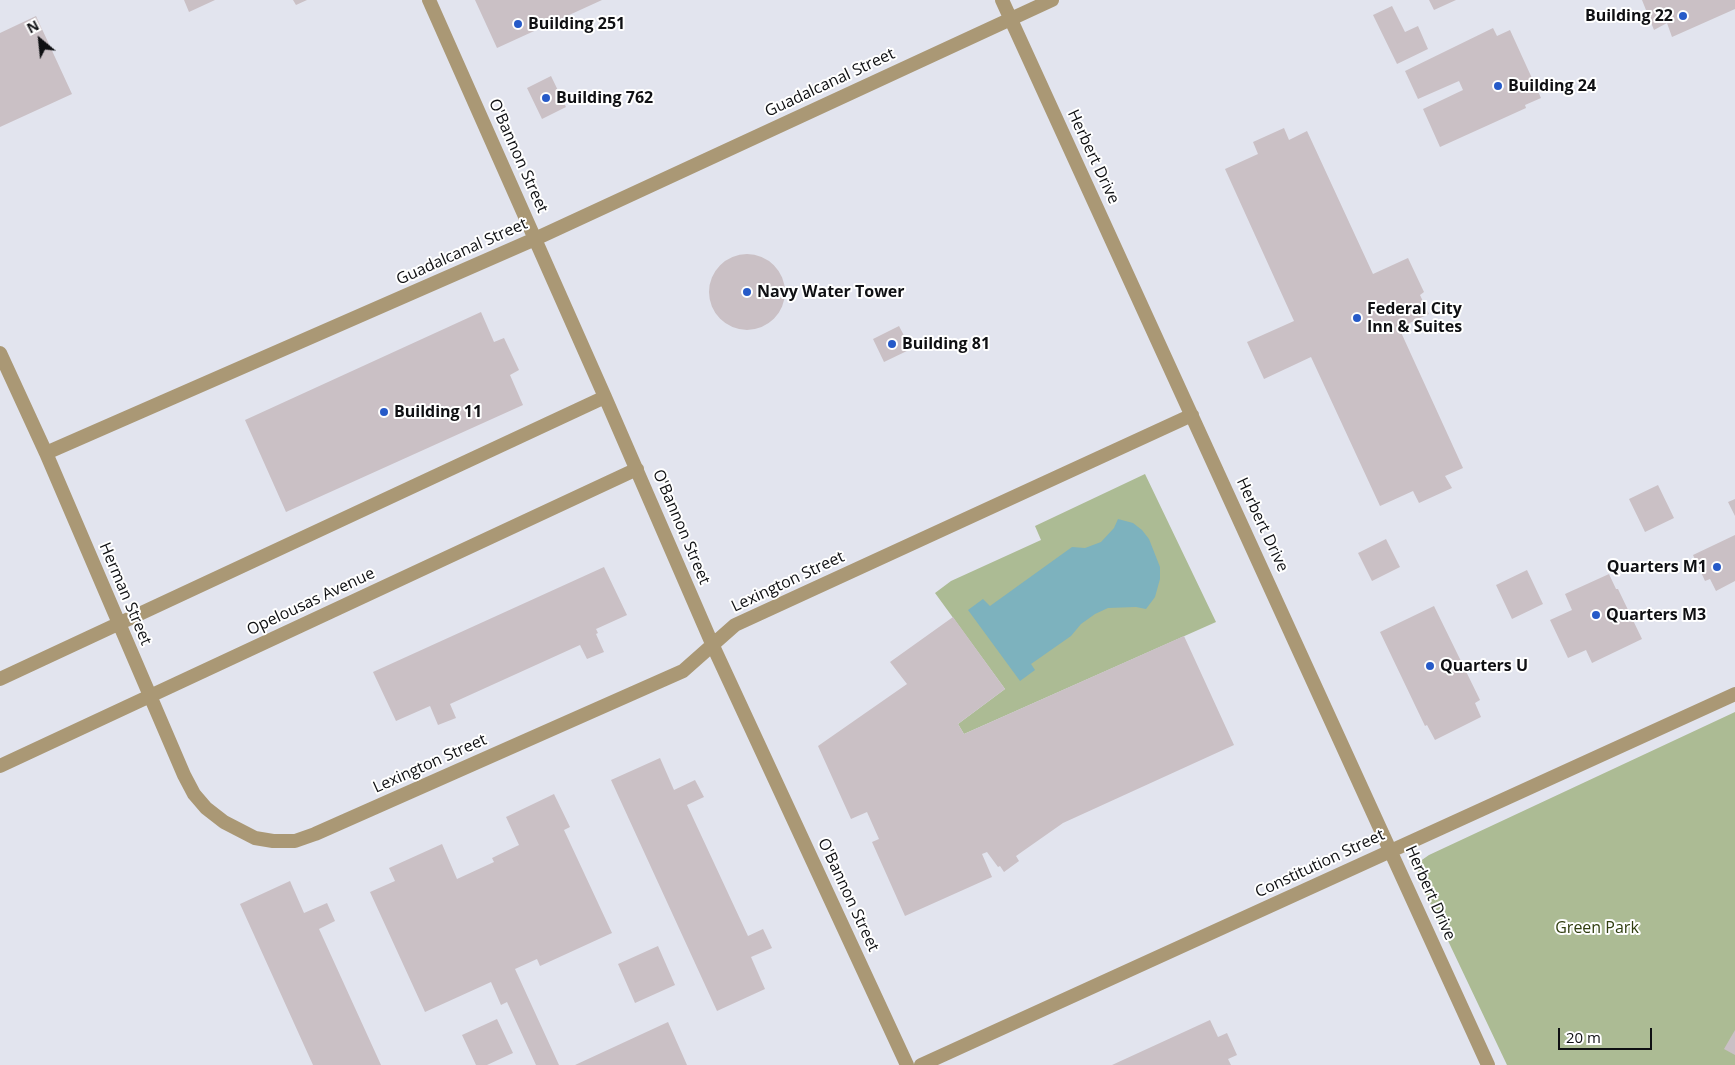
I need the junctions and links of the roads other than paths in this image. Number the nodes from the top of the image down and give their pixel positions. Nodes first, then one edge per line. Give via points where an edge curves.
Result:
1 (429, 0) edge
2 (1002, 0) edge
3 (1052, 0) edge
4 (1011, 19) junction
5 (535, 239) junction
6 (0, 353) edge
7 (606, 397) junction
8 (1192, 415) junction
9 (46, 453) junction
10 (637, 469) junction
11 (119, 624) junction
12 (713, 646) junction
13 (0, 679) edge
14 (1735, 694) edge
15 (150, 696) junction
16 (0, 766) edge
17 (240, 830) joint
18 (1391, 850) junction
19 (907, 1065) edge
20 (921, 1065) edge
21 (1488, 1065) edge

1 - 5 street, O'Bannon Street
2 - 4 street, Herbert Drive
3 - 4 street, Guadalcanal Street
4 - 5 street, Guadalcanal Street
4 - 8 street, Herbert Drive
5 - 7 street, O'Bannon Street
5 - 9 street, Guadalcanal Street
6 - 9 street, Herman Street
7 - 10 street, O'Bannon Street
7 - 11 street
8 - 12 street, Lexington Street via 735,625
8 - 18 street, Herbert Drive
9 - 11 street, Herman Street
10 - 12 street, O'Bannon Street
10 - 15 street, Opelousas Avenue
11 - 13 street
11 - 15 street, Herman Street
12 - 17 street, Lexington Street via 683,671 314,834 295,841 273,842
12 - 19 street, O'Bannon Street
14 - 18 street, Constitution Street
15 - 16 street, Opelousas Avenue
15 - 17 street, Herman Street via 194,794 206,808
18 - 20 street, Constitution Street
18 - 21 street, Herbert Drive

